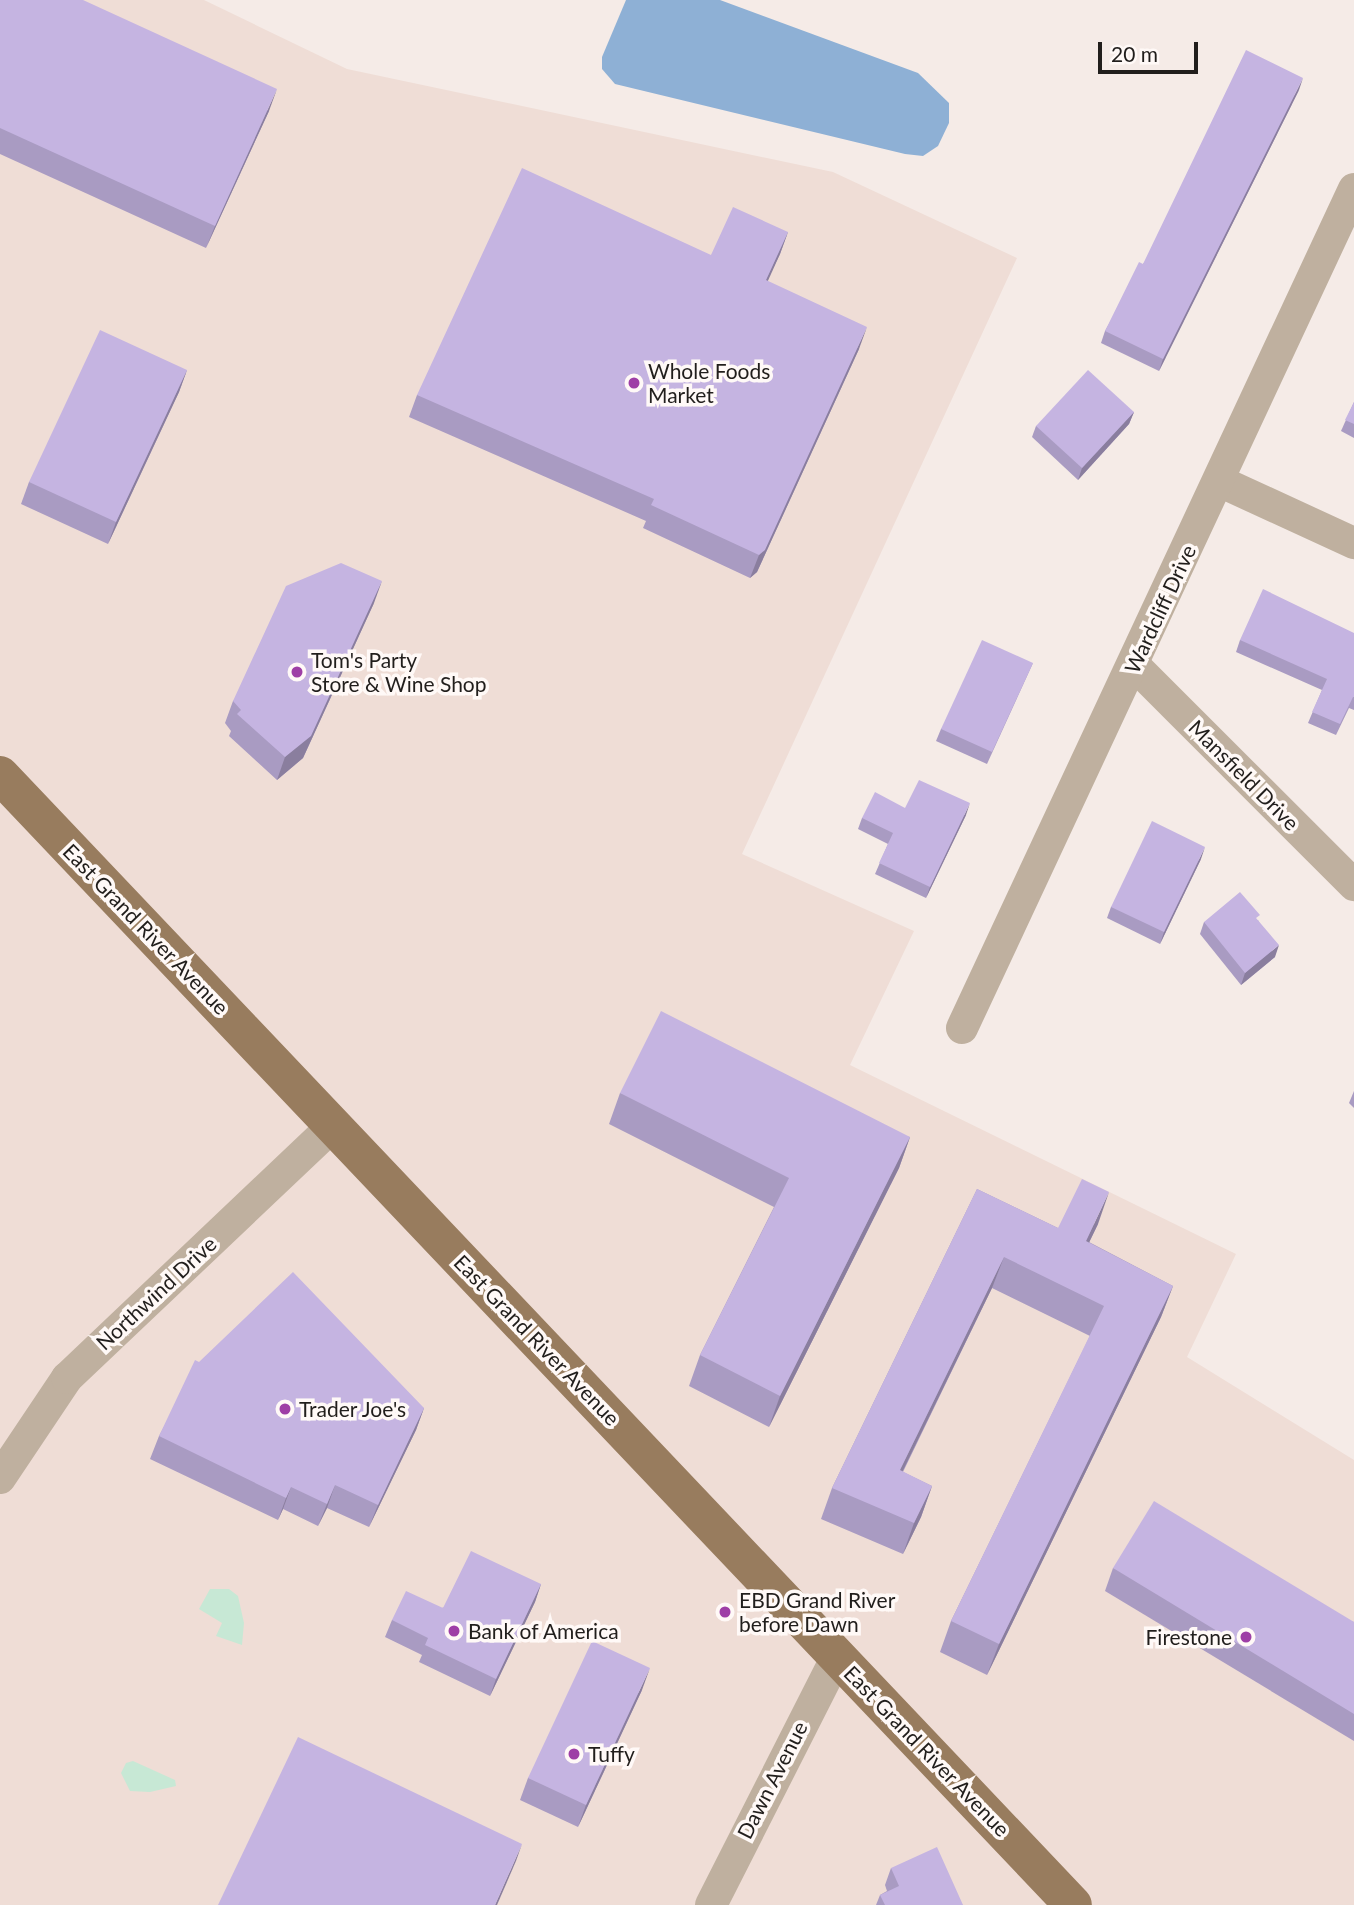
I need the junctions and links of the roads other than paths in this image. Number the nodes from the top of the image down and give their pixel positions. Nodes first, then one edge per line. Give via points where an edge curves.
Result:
1 (1354, 189) edge
2 (1219, 481) junction
3 (1354, 543) edge
4 (1135, 666) junction
5 (0, 775) edge
6 (1354, 885) edge
7 (962, 1028) dead end
8 (333, 1126) junction
9 (0, 1478) edge
10 (837, 1657) junction
11 (711, 1905) edge
12 (1073, 1905) edge

1 - 2 street, Wardcliff Drive
2 - 3 street
2 - 4 street, Wardcliff Drive
4 - 6 street, Mansfield Drive
4 - 7 street, Wardcliff Drive
5 - 8 main road, East Grand River Avenue
8 - 9 street, Northwind Drive via 67,1378
8 - 10 main road, East Grand River Avenue
10 - 11 street, Dawn Avenue
10 - 12 main road, East Grand River Avenue

